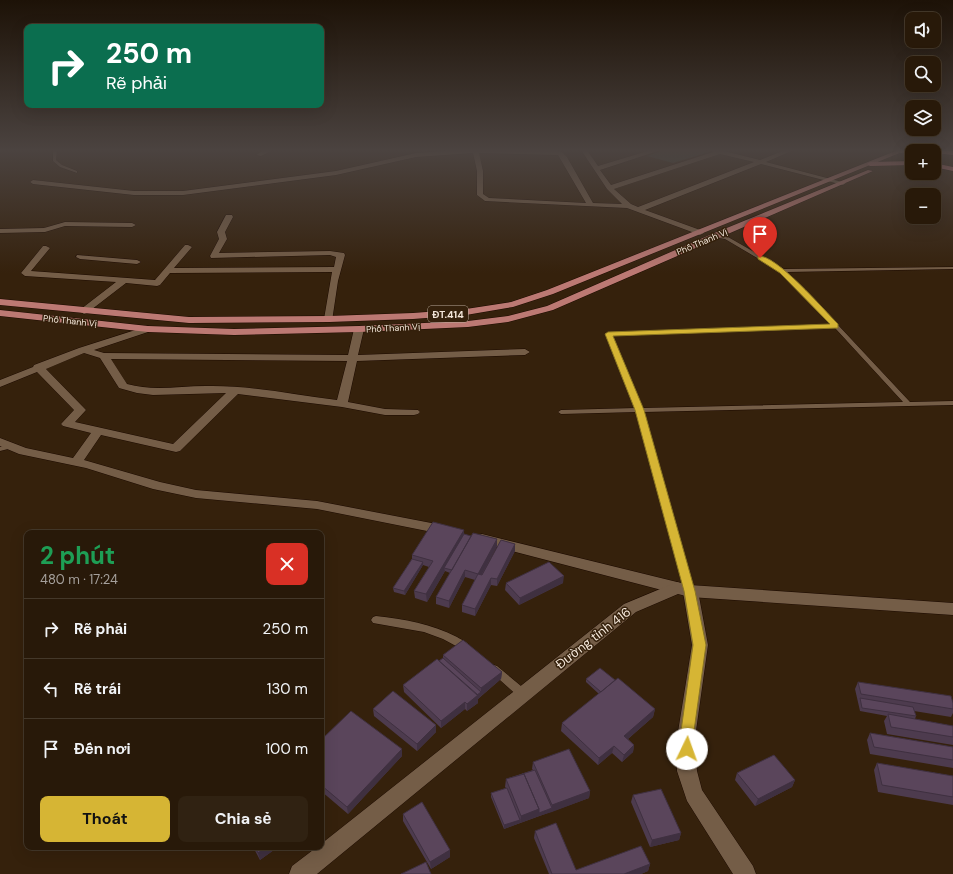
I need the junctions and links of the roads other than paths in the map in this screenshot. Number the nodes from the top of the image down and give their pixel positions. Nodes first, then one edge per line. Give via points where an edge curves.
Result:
1 (114, 191) edge
2 (200, 191) edge
3 (481, 191) edge
4 (583, 191) edge
5 (612, 191) edge
6 (686, 191) edge
7 (803, 191) edge
8 (824, 191) edge
9 (591, 206) junction
10 (628, 206) junction
11 (638, 210) junction
12 (229, 217) dead end
13 (132, 225) dead end
14 (0, 231) edge
15 (700, 233) junction
16 (715, 236) junction
17 (188, 247) dead end
18 (46, 248) dead end
19 (80, 257) dead end
20 (338, 268) junction
21 (953, 268) edge
22 (173, 271) dead end
23 (782, 271) junction
24 (119, 280) junction
25 (0, 302) edge
26 (84, 310) junction
27 (0, 313) edge
28 (329, 319) junction
29 (836, 326) junction
30 (148, 329) junction
31 (359, 329) junction
32 (83, 350) junction
33 (525, 352) dead end
34 (104, 356) junction
35 (353, 358) junction
36 (38, 367) junction
37 (0, 384) edge
38 (234, 390) junction
39 (953, 403) edge
40 (342, 404) junction
41 (908, 404) junction
42 (640, 410) junction
43 (414, 412) dead end
44 (561, 412) dead end
45 (98, 431) junction
46 (3, 446) edge
47 (76, 462) junction
48 (683, 590) junction
49 (953, 609) edge
50 (376, 620) dead end
51 (477, 656) edge
52 (488, 664) edge
53 (523, 694) junction
54 (300, 874) edge
55 (745, 874) edge

1 - 2 street via 183,193
3 - 9 street via 482,198 495,201
4 - 9 street
5 - 10 street
6 - 11 street
7 - 15 main road, Phố Thanh Vị / ĐT.414
8 - 16 main road, Phố Thanh Vị
9 - 10 street
10 - 11 street
11 - 15 street
12 - 20 street via 221,232 223,239 214,256 336,253 340,255
13 - 14 street via 65,224 45,230
15 - 16 main road
15 - 28 main road, Phố Thanh Vị / ĐT.414 via 513,304 466,312
16 - 23 lane via 726,238
16 - 31 main road, Phố Thanh Vị via 550,308 508,319 468,324
17 - 24 street via 157,283
18 - 24 street via 25,273
19 - 24 street via 137,262
20 - 22 street
20 - 28 street
21 - 23 lane
23 - 29 lane
24 - 26 street
25 - 26 main road, Phố Thanh Vị / ĐT.414
26 - 28 main road, Phố Thanh Vị / ĐT.414 via 189,320
27 - 30 main road, Phố Thanh Vị
29 - 41 lane
29 - 42 lane via 608,334
30 - 31 main road, Phố Thanh Vị via 234,332
30 - 32 street
31 - 35 street
32 - 34 street
32 - 36 street
33 - 35 street
34 - 35 street
34 - 38 street via 123,386 137,390
35 - 40 street
36 - 37 street
36 - 45 street via 80,410 67,424
38 - 40 street
38 - 45 street via 176,448
39 - 41 lane
40 - 43 street via 385,412
41 - 42 lane
42 - 44 lane
42 - 48 lane
45 - 47 street
46 - 47 street
47 - 48 street via 158,486 196,494 317,505 464,534
48 - 49 street, Đường tỉnh 416
48 - 53 street, Đường tỉnh 416 via 630,608
48 - 55 street via 700,645 686,738 687,771 694,794
50 - 51 lane via 400,622 438,632
52 - 53 lane
53 - 54 street, Đường tỉnh 416

